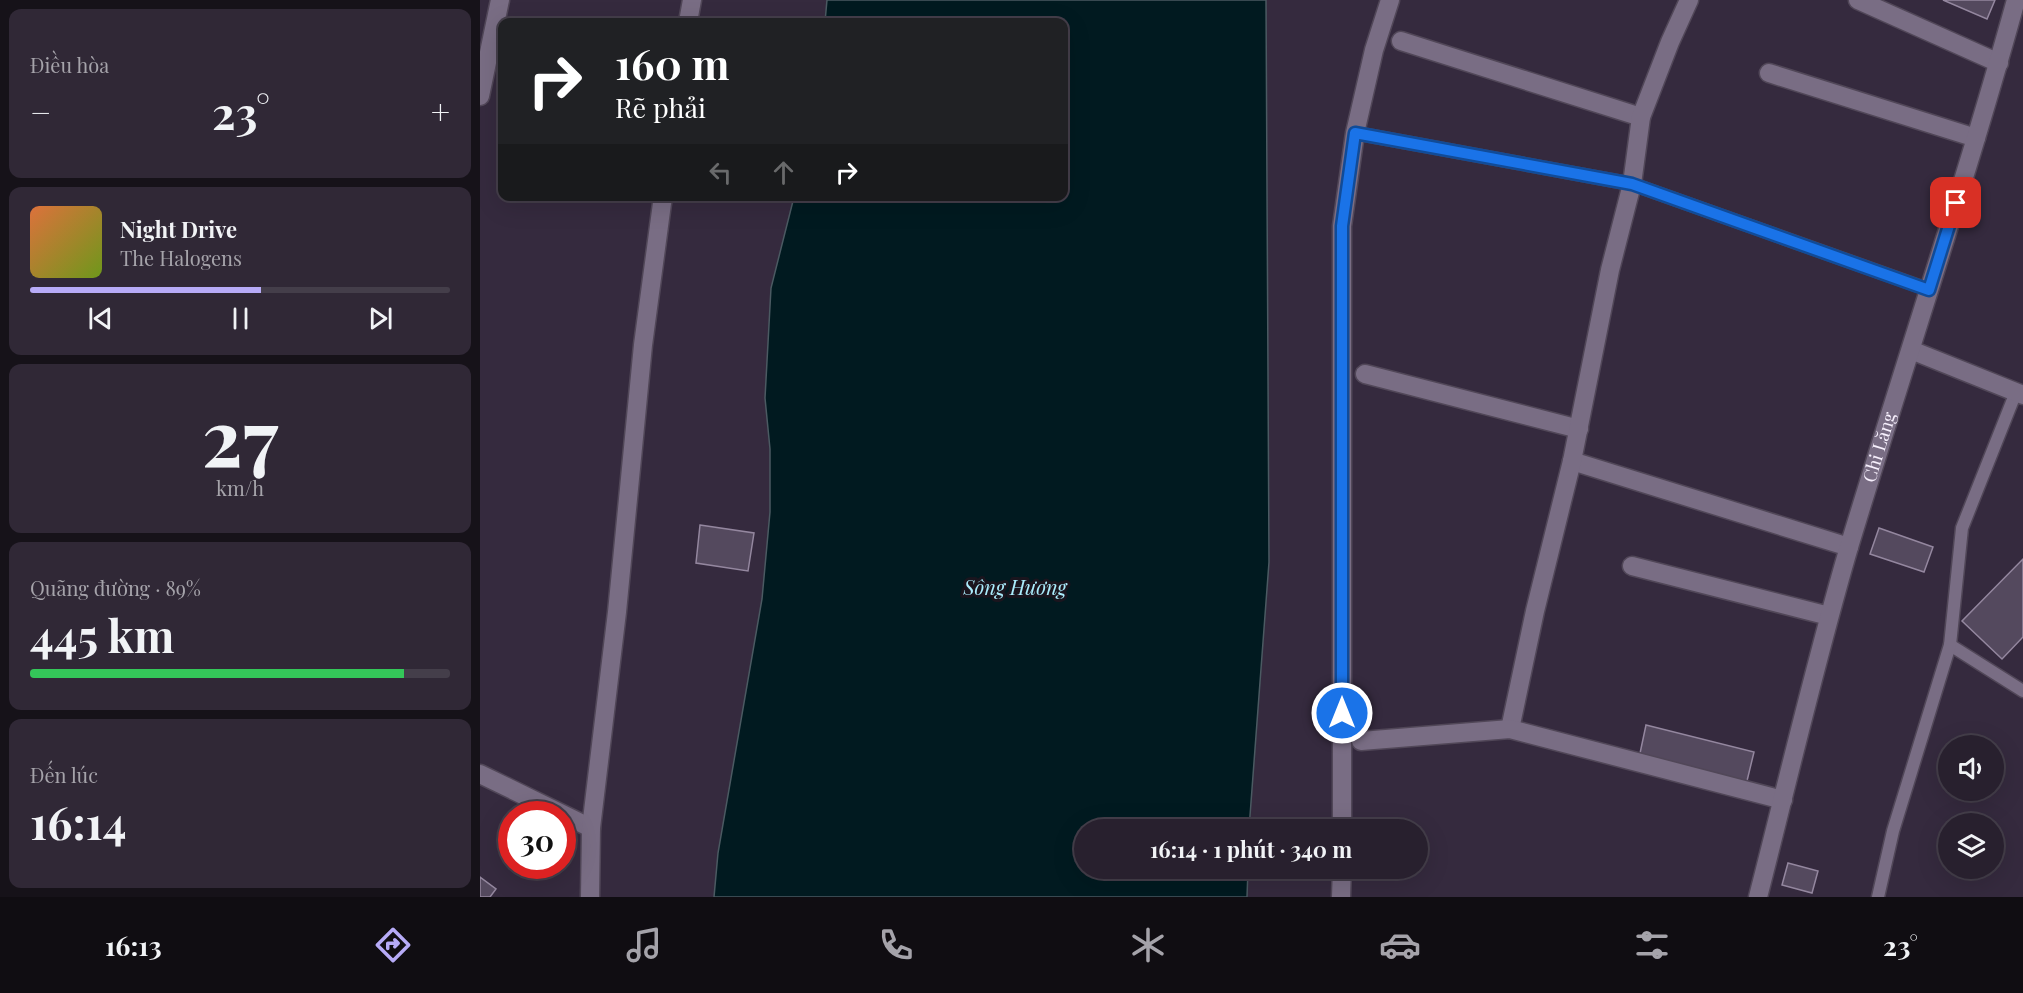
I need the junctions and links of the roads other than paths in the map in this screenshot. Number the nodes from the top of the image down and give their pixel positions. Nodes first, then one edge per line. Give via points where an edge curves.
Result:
1 (500, 0) edge
2 (692, 0) edge
3 (1390, 0) edge
4 (1689, 0) edge
5 (1858, 0) edge
6 (2016, 0) edge
7 (689, 18) edge
8 (486, 35) edge
9 (1401, 41) dead end
10 (1999, 63) junction
11 (1769, 73) dead end
12 (480, 96) edge
13 (1641, 117) junction
14 (1355, 133) junction
15 (1976, 138) junction
16 (1632, 184) junction
17 (662, 201) edge
18 (1929, 290) junction
19 (1911, 350) junction
20 (1365, 374) dead end
21 (2019, 394) edge
22 (1579, 429) junction
23 (1572, 461) junction
24 (1849, 547) junction
25 (1632, 566) dead end
26 (1829, 616) junction
27 (1950, 645) junction
28 (2023, 691) edge
29 (1510, 729) junction
30 (1361, 741) dead end
31 (480, 774) edge
32 (1783, 800) junction
33 (1342, 819) edge
34 (591, 828) junction
35 (1341, 879) edge
36 (590, 897) edge
37 (1341, 897) edge
38 (1758, 897) edge
39 (1878, 897) edge

1 - 8 street
2 - 7 street
3 - 14 street
4 - 13 street
5 - 10 street
6 - 10 street, Chi Lăng
8 - 12 street
9 - 13 street
10 - 15 street, Chi Lăng
11 - 15 street
13 - 16 street
14 - 16 lane
14 - 33 street via 1342,226
15 - 18 street, Chi Lăng
16 - 18 lane
16 - 22 street
17 - 34 street
18 - 19 street, Chi Lăng
19 - 21 street
19 - 24 street, Chi Lăng
20 - 22 street
21 - 27 lane via 1962,528
22 - 23 street
23 - 24 street
23 - 29 street
24 - 26 street, Chi Lăng
25 - 26 street
26 - 32 street, Chi Lăng
27 - 28 lane
27 - 39 lane via 1893,831
29 - 30 street
29 - 32 street
31 - 34 street
32 - 38 street, Chi Lăng
34 - 36 street
35 - 37 street

